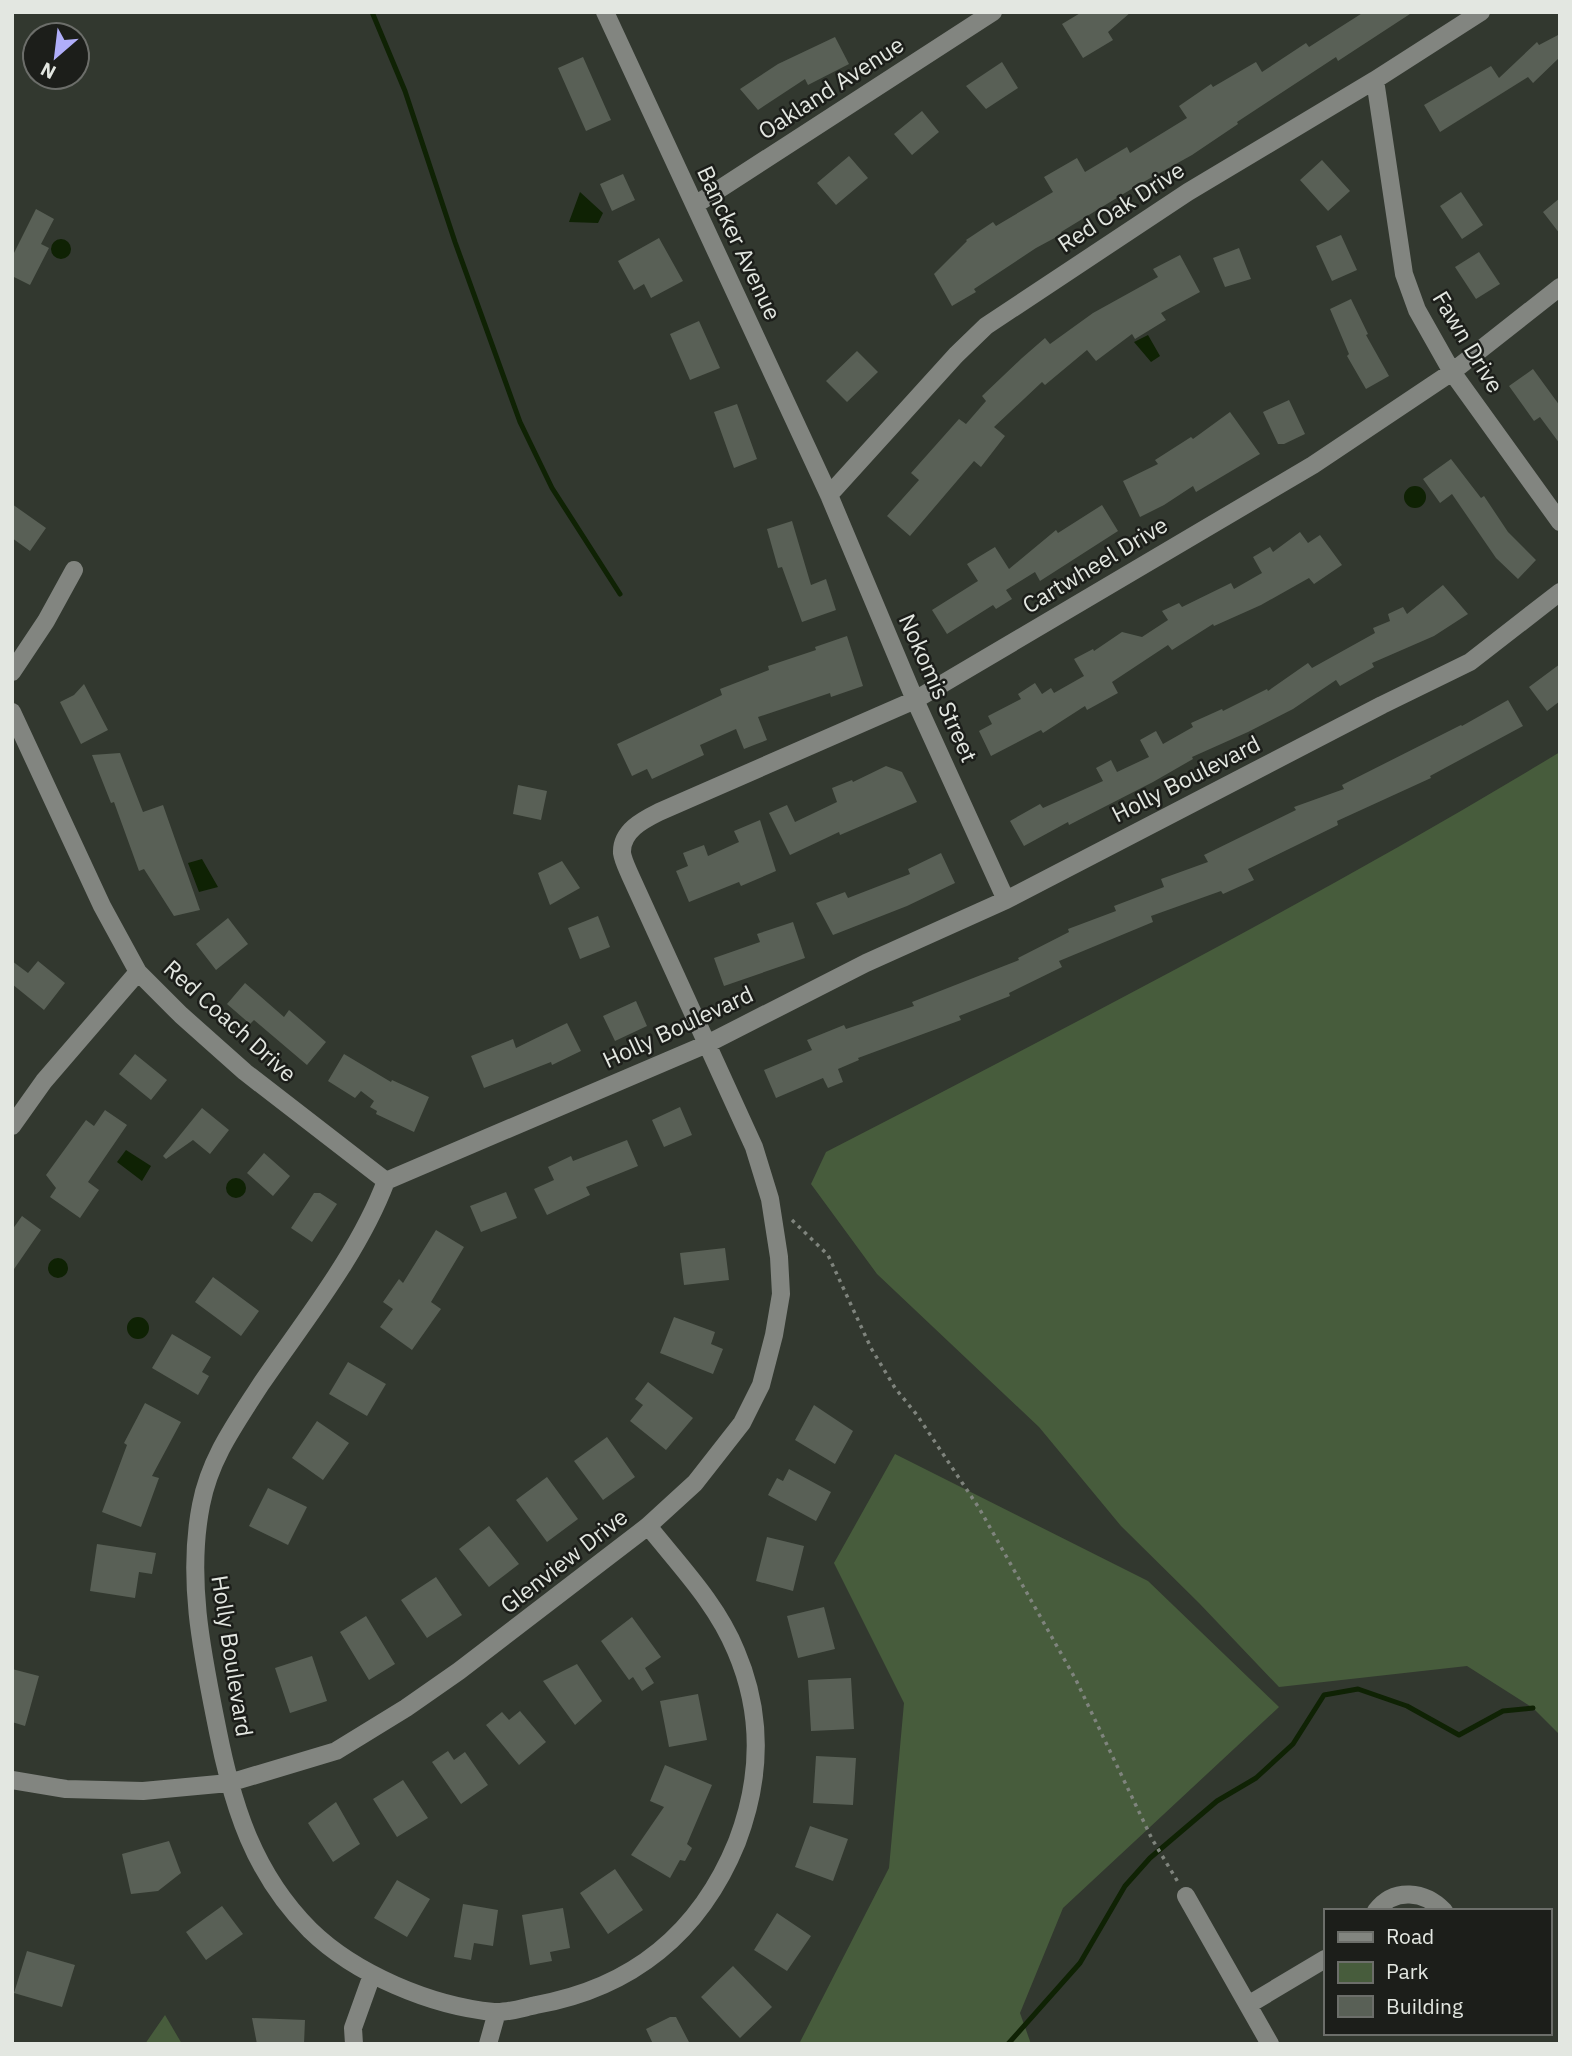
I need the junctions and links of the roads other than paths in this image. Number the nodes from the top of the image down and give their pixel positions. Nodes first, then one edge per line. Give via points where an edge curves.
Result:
1 (605, 12) edge
2 (993, 12) edge
3 (1481, 12) edge
4 (1375, 80) junction
5 (695, 205) junction
6 (1560, 287) edge
7 (1452, 372) junction
8 (830, 495) junction
9 (1560, 522) edge
10 (74, 570) dead end
11 (1560, 592) edge
12 (12, 672) edge
13 (915, 700) junction
14 (12, 712) edge
15 (627, 835) joint
16 (1006, 900) junction
17 (138, 972) junction
18 (707, 1044) junction
19 (12, 1126) edge
20 (386, 1181) junction
21 (649, 1526) junction
22 (12, 1780) edge
23 (229, 1783) junction
24 (1186, 1896) road end
25 (1377, 1909) edge
26 (1442, 1909) edge
27 (1324, 1960) edge
28 (372, 1975) junction
29 (1248, 2005) junction
30 (497, 2012) junction
31 (354, 2044) edge
32 (488, 2044) edge
33 (1270, 2044) edge

1 - 5 street, Bancker Avenue
2 - 5 street, Oakland Avenue
3 - 4 street, Red Oak Drive
4 - 7 street, Fawn Drive via 1404,274 1417,310
4 - 8 street, Red Oak Drive via 1198,186 986,326
5 - 8 street, Bancker Avenue
6 - 7 street, Cartwheel Drive
7 - 9 street, Fawn Drive
7 - 13 street, Cartwheel Drive via 1313,466
8 - 13 street, Nokomis Street
10 - 12 street
11 - 16 street, Holly Boulevard via 1470,662
13 - 15 street, Cartwheel Drive via 659,812 639,822
13 - 16 street, Nokomis Street
14 - 17 street, Red Coach Drive via 102,906
15 - 18 street, Glenview Drive via 622,852 630,875
16 - 18 street, Holly Boulevard via 866,963
17 - 19 street
17 - 20 street, Red Coach Drive via 245,1072
18 - 20 street, Holly Boulevard
18 - 21 street, Glenview Drive via 754,1147 770,1199 781,1294 761,1385 742,1423 695,1483
20 - 23 street, Holly Boulevard via 369,1222 211,1465 201,1503 194,1553 198,1625
21 - 23 street, Glenview Drive via 508,1635 354,1742
21 - 30 street via 715,1611 736,1651 755,1727 751,1804 723,1876 676,1936 604,1986 567,2000
22 - 23 street, Glenview Drive via 66,1789 144,1791
23 - 28 street, Holly Boulevard via 242,1826 286,1902 311,1931
24 - 29 street
25 - 26 street via 1408,1894 1423,1895
27 - 29 street
28 - 30 street, Holly Boulevard via 423,1995
28 - 31 street via 353,2028
29 - 33 street
30 - 32 street

